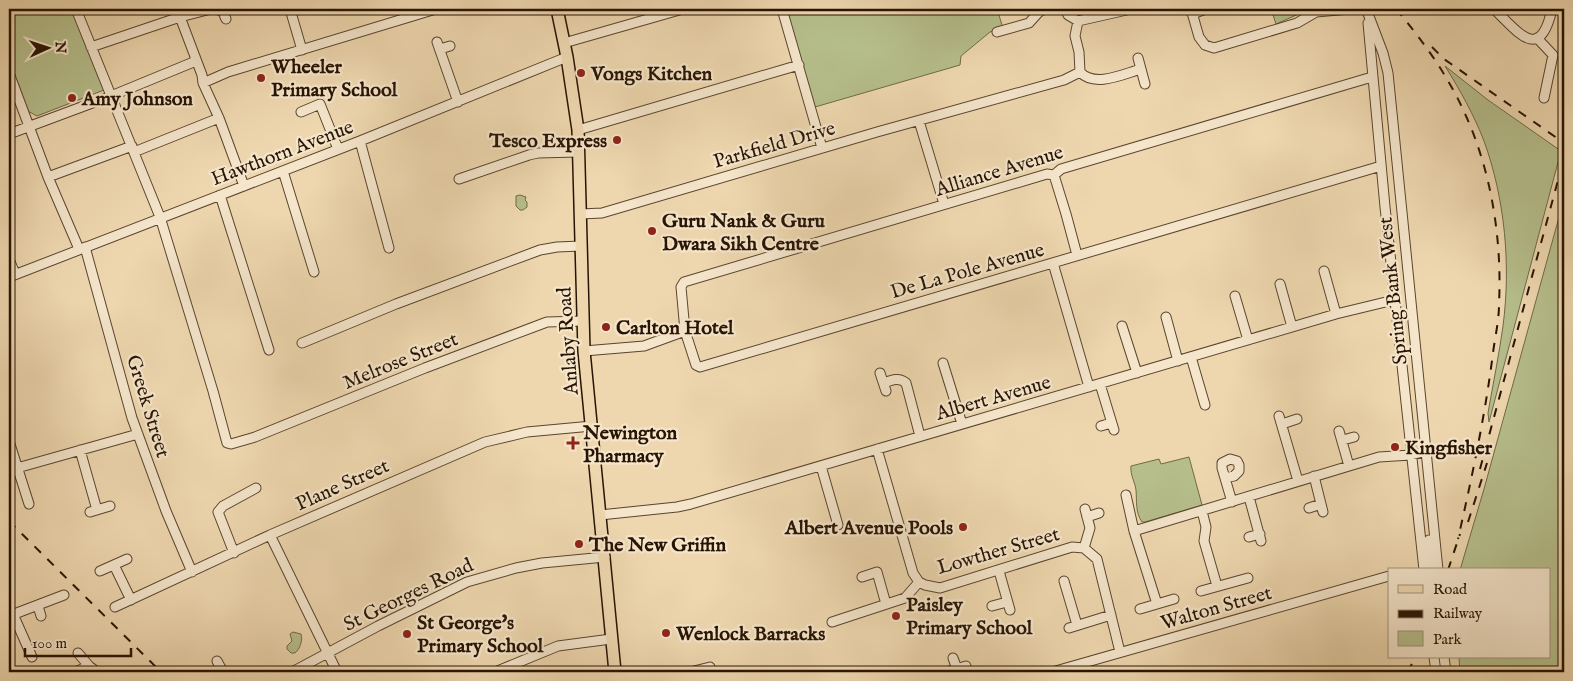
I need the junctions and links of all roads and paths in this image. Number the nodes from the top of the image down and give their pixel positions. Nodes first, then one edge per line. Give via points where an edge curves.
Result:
1 (76, 9) edge
2 (211, 9) edge
3 (290, 9) edge
4 (436, 9) edge
5 (557, 9) edge
6 (683, 9) edge
7 (782, 9) edge
8 (1044, 9) edge
9 (1065, 9) edge
10 (1131, 9) edge
11 (1206, 9) edge
12 (1350, 9) edge
13 (1494, 9) edge
14 (1552, 9) edge
15 (1367, 10) edge
16 (1191, 11) edge
17 (179, 13) edge
18 (1078, 21) junction
19 (997, 32) dead end
20 (1539, 37) junction
21 (564, 43) junction
22 (450, 46) dead end
23 (91, 48) junction
24 (302, 50) junction
25 (567, 57) junction
26 (1138, 58) dead end
27 (196, 61) junction
28 (799, 65) junction
29 (1141, 69) junction
30 (1080, 72) junction
31 (9, 73) edge
32 (1372, 76) junction
33 (203, 83) junction
34 (1145, 84) dead end
35 (111, 96) junction
36 (1544, 98) dead end
37 (458, 102) junction
38 (301, 112) dead end
39 (219, 118) junction
40 (919, 121) junction
41 (29, 126) junction
42 (578, 130) junction
43 (9, 134) edge
44 (360, 141) junction
45 (822, 148) junction
46 (133, 149) junction
47 (338, 149) junction
48 (578, 152) junction
49 (1381, 166) junction
50 (283, 170) junction
51 (1054, 175) junction
52 (48, 177) junction
53 (459, 179) dead end
54 (244, 186) junction
55 (220, 195) junction
56 (944, 204) junction
57 (581, 214) junction
58 (160, 217) junction
59 (581, 246) junction
60 (82, 248) junction
61 (389, 248) dead end
62 (1077, 256) junction
63 (9, 259) edge
64 (1053, 263) junction
65 (1324, 271) dead end
66 (314, 272) dead end
67 (12, 276) edge
68 (1280, 284) dead end
69 (1236, 296) dead end
70 (1394, 300) junction
71 (1336, 314) junction
72 (1166, 317) dead end
73 (584, 321) junction
74 (1122, 326) dead end
75 (1292, 327) junction
76 (685, 331) junction
77 (1248, 340) junction
78 (302, 343) dead end
79 (269, 350) dead end
80 (584, 351) junction
81 (1191, 357) junction
82 (1178, 361) junction
83 (943, 363) dead end
84 (880, 373) dead end
85 (1137, 373) junction
86 (1100, 384) junction
87 (1089, 387) junction
88 (1205, 405) dead end
89 (1297, 419) dead end
90 (962, 424) junction
91 (592, 426) junction
92 (1101, 426) dead end
93 (1339, 431) dead end
94 (138, 434) junction
95 (920, 436) junction
96 (1354, 437) dead end
97 (1343, 440) junction
98 (9, 441) edge
99 (877, 449) junction
100 (80, 450) junction
101 (1427, 451) junction
102 (1411, 454) junction
103 (821, 466) junction
104 (1349, 466) junction
105 (17, 468) junction
106 (1314, 476) junction
107 (1225, 478) dead end
108 (1298, 481) junction
109 (256, 488) dead end
110 (1126, 496) dead end
111 (1249, 496) junction
112 (1232, 502) junction
113 (29, 504) dead end
114 (110, 506) dead end
115 (1310, 508) dead end
116 (1202, 511) junction
117 (1432, 512) junction
118 (1099, 514) dead end
119 (600, 515) junction
120 (838, 525) dead end
121 (1134, 531) junction
122 (270, 535) junction
123 (1249, 537) dead end
124 (1084, 548) junction
125 (234, 553) junction
126 (605, 557) junction
127 (127, 559) dead end
128 (114, 565) junction
129 (1424, 568) edge
130 (1429, 568) edge
131 (1438, 568) edge
132 (100, 571) dead end
133 (999, 571) junction
134 (192, 572) junction
135 (1388, 576) edge
136 (862, 577) dead end
137 (1248, 578) dead end
138 (1064, 581) dead end
139 (919, 582) junction
140 (1217, 586) junction
141 (1201, 591) dead end
142 (64, 595) dead end
143 (1174, 599) dead end
144 (131, 600) junction
145 (886, 604) junction
146 (1157, 604) junction
147 (38, 606) junction
148 (992, 606) dead end
149 (115, 607) dead end
150 (1140, 610) dead end
151 (11, 615) edge
152 (1111, 615) junction
153 (41, 616) dead end
154 (832, 622) dead end
155 (612, 639) junction
156 (1120, 652) junction
157 (78, 653) dead end
158 (327, 654) junction
159 (32, 658) dead end
160 (953, 658) dead end
161 (1434, 658) edge
162 (1444, 658) edge
163 (218, 661) dead end
164 (89, 666) junction
165 (710, 667) dead end
166 (75, 672) edge
167 (97, 672) edge
168 (223, 672) edge
169 (292, 672) edge
170 (337, 672) edge
171 (495, 672) edge
172 (615, 672) edge
173 (690, 672) edge
174 (946, 672) edge
175 (1052, 672) edge
176 (1436, 672) edge
177 (1446, 672) edge

1 - 23 street
2 - 17 street
3 - 24 street
4 - 24 street
5 - 21 main road, Anlaby Road
6 - 21 street
7 - 28 street
8 - 19 street via 1029,23
9 - 18 street
10 - 18 street
11 - 16 street
12 - 16 street via 1316,12 1297,23 1214,48 1205,45 1199,36
13 - 20 street via 1522,36 1530,39
14 - 20 street via 1548,26
15 - 32 street, Spring Bank West
15 - 101 street, Spring Bank West via 1388,73
17 - 23 street
17 - 27 street
18 - 30 street via 1075,36
20 - 36 street via 1553,54
21 - 25 main road, Anlaby Road
22 - 37 street via 439,45
23 - 35 street
24 - 33 street via 228,72
25 - 37 street, Hawthorn Avenue
25 - 42 main road, Anlaby Road
26 - 29 street
27 - 33 street
27 - 35 street
28 - 42 street
28 - 45 street
29 - 30 street via 1098,80
29 - 34 street
30 - 40 street, Parkfield Drive via 1064,80
31 - 41 street, Greek Street
32 - 49 street, Spring Bank West
32 - 51 street, Alliance Avenue via 1061,169
33 - 39 street
35 - 41 street
35 - 46 street
37 - 44 street, Hawthorn Avenue
38 - 47 street via 320,104
39 - 46 street
39 - 54 street
40 - 45 street, Parkfield Drive
40 - 56 street
41 - 43 street
41 - 52 street, Greek Street
42 - 48 main road, Anlaby Road
44 - 47 street, Hawthorn Avenue
44 - 61 street
45 - 57 street, Parkfield Drive via 602,213
46 - 52 street
46 - 58 street
47 - 50 street, Hawthorn Avenue
48 - 53 street via 538,153
48 - 57 main road, Anlaby Road
49 - 62 street, De La Pole Avenue
49 - 70 street, Spring Bank West
50 - 54 street, Hawthorn Avenue
50 - 66 street
51 - 56 street, Alliance Avenue via 1047,174
51 - 62 street
52 - 60 street, Greek Street
54 - 55 street, Hawthorn Avenue
55 - 58 street, Hawthorn Avenue
55 - 79 street
56 - 76 street, Alliance Avenue via 684,282
57 - 59 main road, Anlaby Road
58 - 60 street, Hawthorn Avenue
58 - 73 street, Melrose Street via 227,442 231,444 547,322
59 - 73 main road, Anlaby Road
59 - 78 street via 540,250
60 - 67 street, Hawthorn Avenue
60 - 94 street, Greek Street
62 - 64 street, De La Pole Avenue
63 - 67 street
64 - 76 street, De La Pole Avenue via 700,367 696,365
64 - 87 street
65 - 71 street
68 - 75 street
69 - 77 street
70 - 71 street, Albert Avenue
70 - 102 street, Spring Bank West
71 - 75 street, Albert Avenue
72 - 82 street
73 - 80 main road, Anlaby Road
74 - 85 street
75 - 77 street, Albert Avenue
76 - 80 street via 644,346
77 - 81 street, Albert Avenue
80 - 91 main road, Anlaby Road
81 - 82 street, Albert Avenue
81 - 88 street
82 - 85 street, Albert Avenue
83 - 90 street
84 - 95 street via 885,387 896,379 906,383
85 - 86 street, Albert Avenue
86 - 87 street, Albert Avenue
86 - 92 street via 1112,427
87 - 90 street, Albert Avenue
89 - 108 street via 1280,420
90 - 95 street, Albert Avenue
91 - 119 main road, Anlaby Road
91 - 122 street, Plane Street via 527,432 485,442
93 - 97 street
94 - 100 street
94 - 134 street, Greek Street
95 - 99 street, Albert Avenue
96 - 97 street
97 - 104 street
98 - 105 street
99 - 103 street, Albert Avenue
99 - 139 street, Lowther Street via 910,565
100 - 105 street
100 - 114 street via 93,511
101 - 102 street
101 - 117 street, Spring Bank West
102 - 104 street via 1379,457
102 - 129 street, Spring Bank West
103 - 119 street, Albert Avenue via 678,507
103 - 120 street
104 - 106 street
105 - 113 street
106 - 108 street
106 - 115 street via 1322,508
107 - 112 street
108 - 111 street
109 - 125 street via 218,512
110 - 121 street
111 - 112 street
111 - 123 street via 1261,537
112 - 116 street
116 - 121 street
116 - 140 street via 1206,527 1204,541
117 - 130 street
117 - 131 street, Spring Bank West
118 - 124 street via 1086,513 1090,528
119 - 126 main road, Anlaby Road
121 - 146 street
122 - 125 street, Plane Street
122 - 158 street
124 - 133 street, Lowther Street via 1072,547
124 - 152 street, Lowther Street via 1097,559
125 - 134 street, Plane Street
126 - 155 main road, Anlaby Road
126 - 158 street, St Georges Road via 522,566 467,582
127 - 128 street
128 - 132 street
128 - 144 street
133 - 139 street, Lowther Street via 940,588
133 - 148 street via 1008,606
134 - 144 street, Plane Street
135 - 156 street, Walton Street
136 - 145 street via 877,572
137 - 140 street
138 - 152 street via 1073,627
139 - 145 street via 905,598
140 - 141 street
142 - 147 street
143 - 146 street
144 - 149 street, Plane Street
145 - 154 street
146 - 150 street
147 - 151 street
147 - 153 street
151 - 159 street
152 - 156 street, Lowther Street
155 - 171 street via 558,646
155 - 172 main road, Anlaby Road
156 - 175 street, Walton Street
157 - 164 street
158 - 169 street, St Georges Road
158 - 170 street
160 - 174 street via 961,668
161 - 176 street
162 - 177 street
163 - 168 street
164 - 166 street
164 - 167 street
165 - 173 street

